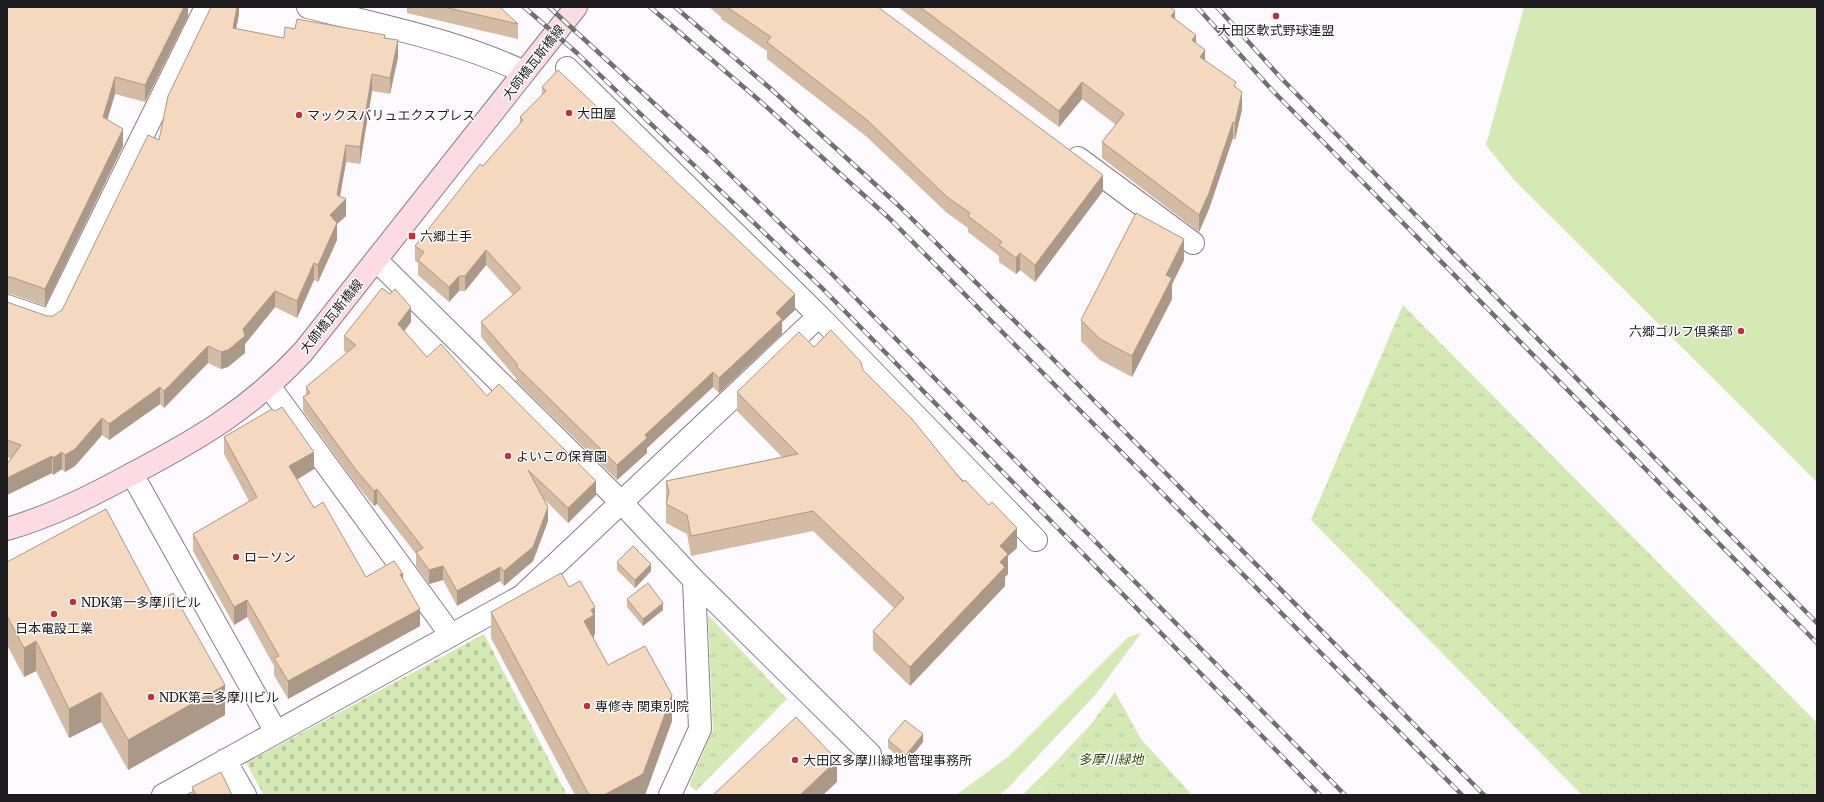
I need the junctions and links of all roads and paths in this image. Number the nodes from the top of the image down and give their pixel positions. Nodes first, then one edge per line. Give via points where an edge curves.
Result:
1 (206, 7) edge
2 (308, 7) edge
3 (576, 7) edge
4 (567, 68) dead end
5 (524, 72) junction
6 (1062, 145) edge
7 (1193, 243) dead end
8 (376, 260) junction
9 (7, 306) edge
10 (819, 316) junction
11 (269, 386) junction
12 (132, 474) junction
13 (621, 502) junction
14 (7, 529) edge
15 (1036, 540) dead end
16 (694, 580) junction
17 (451, 635) junction
18 (276, 732) junction
19 (870, 754) dead end
20 (225, 760) junction
21 (163, 795) edge
22 (245, 795) edge
23 (670, 795) edge

1 - 9 street via 51,321
2 - 5 street via 494,58
3 - 5 street, 大師橋瓦斯橋線
4 - 10 street
5 - 8 street, 大師橋瓦斯橋線
6 - 7 street
8 - 11 street, 大師橋瓦斯橋線 via 303,352
8 - 13 street
10 - 13 street
10 - 15 street
11 - 12 street, 大師橋瓦斯橋線 via 237,413 202,436
11 - 17 street
12 - 14 street, 大師橋瓦斯橋線 via 61,511
12 - 18 street
13 - 16 street
13 - 17 street via 522,596
16 - 19 street
16 - 23 street via 700,729
17 - 18 street
18 - 20 street
20 - 21 street
20 - 22 street

